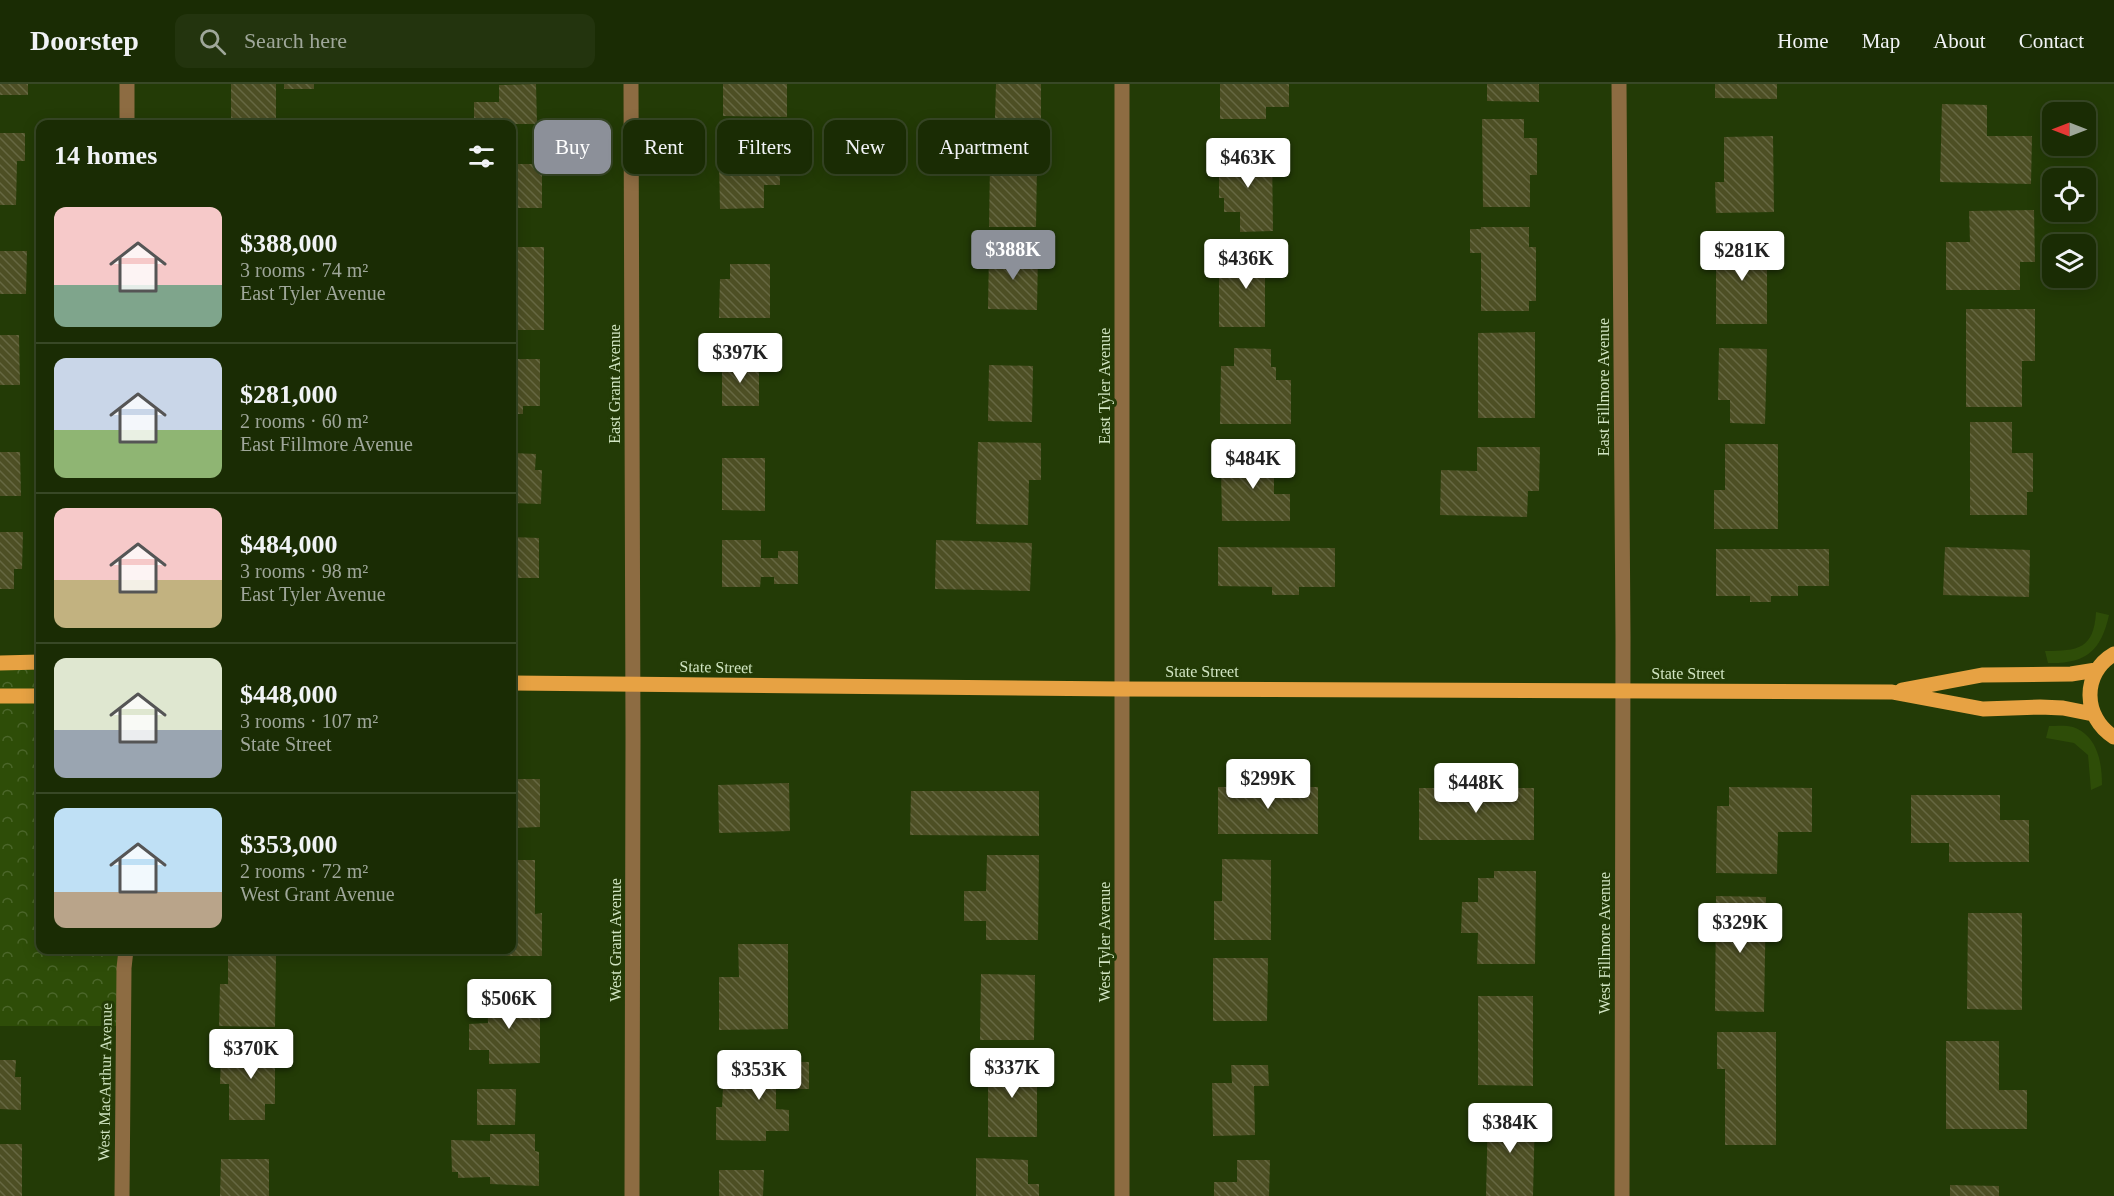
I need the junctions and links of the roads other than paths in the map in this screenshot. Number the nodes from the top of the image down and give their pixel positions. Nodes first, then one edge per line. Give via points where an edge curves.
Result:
1 (127, 84) edge
2 (632, 84) edge
3 (1122, 84) edge
4 (1619, 84) edge
5 (127, 120) edge
6 (2114, 654) edge
7 (36, 662) edge
8 (0, 663) edge
9 (2096, 670) junction
10 (516, 683) edge
11 (632, 684) junction
12 (1122, 689) junction
13 (1623, 690) junction
14 (1892, 692) junction
15 (0, 696) edge
16 (36, 696) edge
17 (2093, 714) junction
18 (2113, 740) edge
19 (122, 954) edge
20 (126, 954) edge
21 (124, 968) junction
22 (122, 1196) edge
23 (632, 1196) edge
24 (1122, 1196) edge
25 (1622, 1196) edge

1 - 5 street
2 - 11 street, East Grant Avenue
3 - 12 street, East Tyler Avenue
4 - 13 street, East Fillmore Avenue
6 - 9 main road
7 - 8 main road
9 - 14 main road, State Street via 1982,675
9 - 17 main road via 2091,686
10 - 11 main road, State Street
11 - 12 main road, State Street
11 - 23 street, West Grant Avenue
12 - 13 main road, State Street
12 - 24 street, West Tyler Avenue
13 - 14 main road, State Street
13 - 25 street, West Fillmore Avenue
14 - 17 main road, State Street via 1983,709 2063,708
15 - 16 main road
17 - 18 main road
19 - 21 street, West MacArthur Avenue
20 - 21 street, West MacArthur Avenue
21 - 22 street, West MacArthur Avenue

